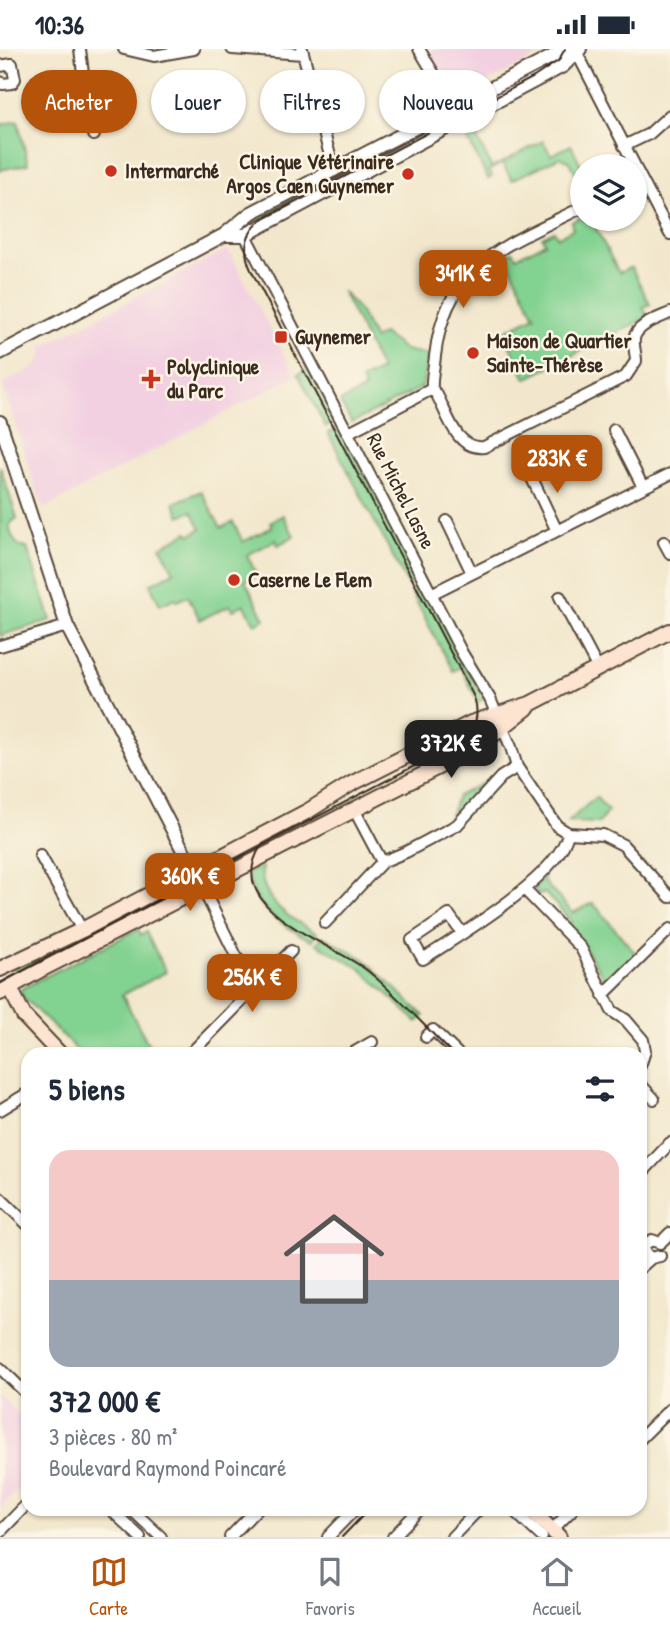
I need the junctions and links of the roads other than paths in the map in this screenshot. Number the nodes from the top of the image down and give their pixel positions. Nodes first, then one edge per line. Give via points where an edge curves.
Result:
1 (80, 49) edge
2 (124, 49) edge
3 (194, 49) edge
4 (232, 49) edge
5 (419, 49) edge
6 (577, 50) edge
7 (303, 51) edge
8 (0, 66) edge
9 (432, 70) edge
10 (0, 82) edge
11 (497, 85) edge
12 (670, 115) edge
13 (405, 133) edge
14 (94, 135) dead end
15 (624, 145) junction
16 (628, 154) edge
17 (334, 171) junction
18 (647, 194) edge
19 (570, 214) edge
20 (670, 234) edge
21 (224, 235) junction
22 (245, 235) junction
23 (670, 313) edge
24 (0, 353) edge
25 (432, 389) junction
26 (0, 422) edge
27 (614, 430) dead end
28 (349, 432) junction
29 (530, 474) dead end
30 (670, 474) edge
31 (643, 487) junction
32 (447, 521) dead end
33 (556, 530) junction
34 (472, 573) junction
35 (431, 594) junction
36 (560, 597) dead end
37 (67, 626) junction
38 (670, 631) edge
39 (0, 646) edge
40 (598, 669) junction
41 (530, 704) junction
42 (496, 713) junction
43 (502, 727) junction
44 (517, 767) junction
45 (355, 811) junction
46 (568, 833) junction
47 (40, 855) dead end
48 (382, 862) junction
49 (192, 870) junction
50 (202, 887) junction
51 (524, 889) junction
52 (670, 897) edge
53 (325, 923) dead end
54 (670, 929) edge
55 (82, 930) junction
56 (462, 933) junction
57 (291, 951) dead end
58 (0, 971) edge
59 (253, 991) junction
60 (3, 993) edge
61 (603, 995) junction
62 (426, 1037) dead end
63 (372, 1042) dead end
64 (53, 1047) edge
65 (197, 1047) edge
66 (363, 1047) edge
67 (451, 1047) edge
68 (644, 1047) edge
69 (647, 1092) edge
70 (21, 1097) edge
71 (654, 1099) dead end
72 (0, 1110) edge
73 (670, 1143) edge
74 (647, 1168) edge
75 (0, 1198) edge
76 (21, 1219) edge
77 (670, 1233) edge
78 (647, 1242) edge
79 (660, 1243) junction
80 (660, 1259) edge
81 (0, 1368) edge
82 (21, 1388) edge
83 (670, 1409) edge
84 (647, 1432) edge
85 (21, 1510) edge
86 (118, 1516) edge
87 (138, 1516) edge
88 (250, 1516) edge
89 (348, 1516) edge
90 (413, 1516) edge
91 (472, 1516) edge
92 (522, 1516) edge
93 (536, 1516) edge
94 (567, 1516) edge
95 (0, 1532) edge
96 (551, 1535) edge
97 (140, 1537) edge
98 (161, 1537) edge
99 (230, 1537) edge
100 (328, 1537) edge
101 (393, 1537) edge
102 (452, 1537) edge

1 - 14 street
2 - 3 street via 154,56
4 - 7 street
5 - 9 street
6 - 11 street via 559,53
6 - 15 street
6 - 22 street via 563,66
7 - 17 street
8 - 10 street via 12,64 15,79
12 - 15 street via 649,134
13 - 17 street
15 - 16 street
17 - 21 street via 251,213
18 - 20 street
19 - 25 street via 496,251 468,273 444,314
21 - 22 street
21 - 24 street
22 - 28 street, Rue Michel Lasne
23 - 25 street via 635,334 636,361 626,376 484,447 461,440
25 - 28 street
26 - 37 street
27 - 31 street
28 - 35 street, Rue Michel Lasne
29 - 33 street
30 - 31 street
31 - 33 street
32 - 34 street
33 - 34 street
34 - 35 street
35 - 42 street, Rue Michel Lasne
36 - 40 street
37 - 39 street
37 - 49 street
38 - 40 main road
40 - 41 main road
41 - 42 main road
41 - 43 main road
42 - 43 street, Rue Michel Lasne
42 - 49 main road
43 - 44 street, Rue Michel Lasne
43 - 45 main road via 479,745
44 - 46 street, Rue Michel Lasne via 553,821
44 - 48 street via 501,777 457,825
45 - 48 street
45 - 50 main road
46 - 51 street via 563,850
46 - 52 street via 614,839
47 - 55 street
48 - 53 street
49 - 50 street
49 - 55 main road
50 - 59 street
50 - 60 main road
51 - 56 street
51 - 61 street via 581,948
54 - 61 street
55 - 58 main road
56 - 56 street via 449,915 412,940 423,959
57 - 59 street
58 - 60 street
59 - 65 street
60 - 64 main road
61 - 68 street
62 - 67 street via 433,1030
63 - 66 street
69 - 71 street
70 - 72 street
73 - 74 street
75 - 76 street
77 - 79 street
78 - 79 street
79 - 80 street
81 - 82 street
83 - 84 street
85 - 95 street
86 - 97 street
87 - 98 street
88 - 99 street
89 - 100 street
90 - 101 street
91 - 102 street
92 - 96 street
93 - 96 main road
94 - 96 street

